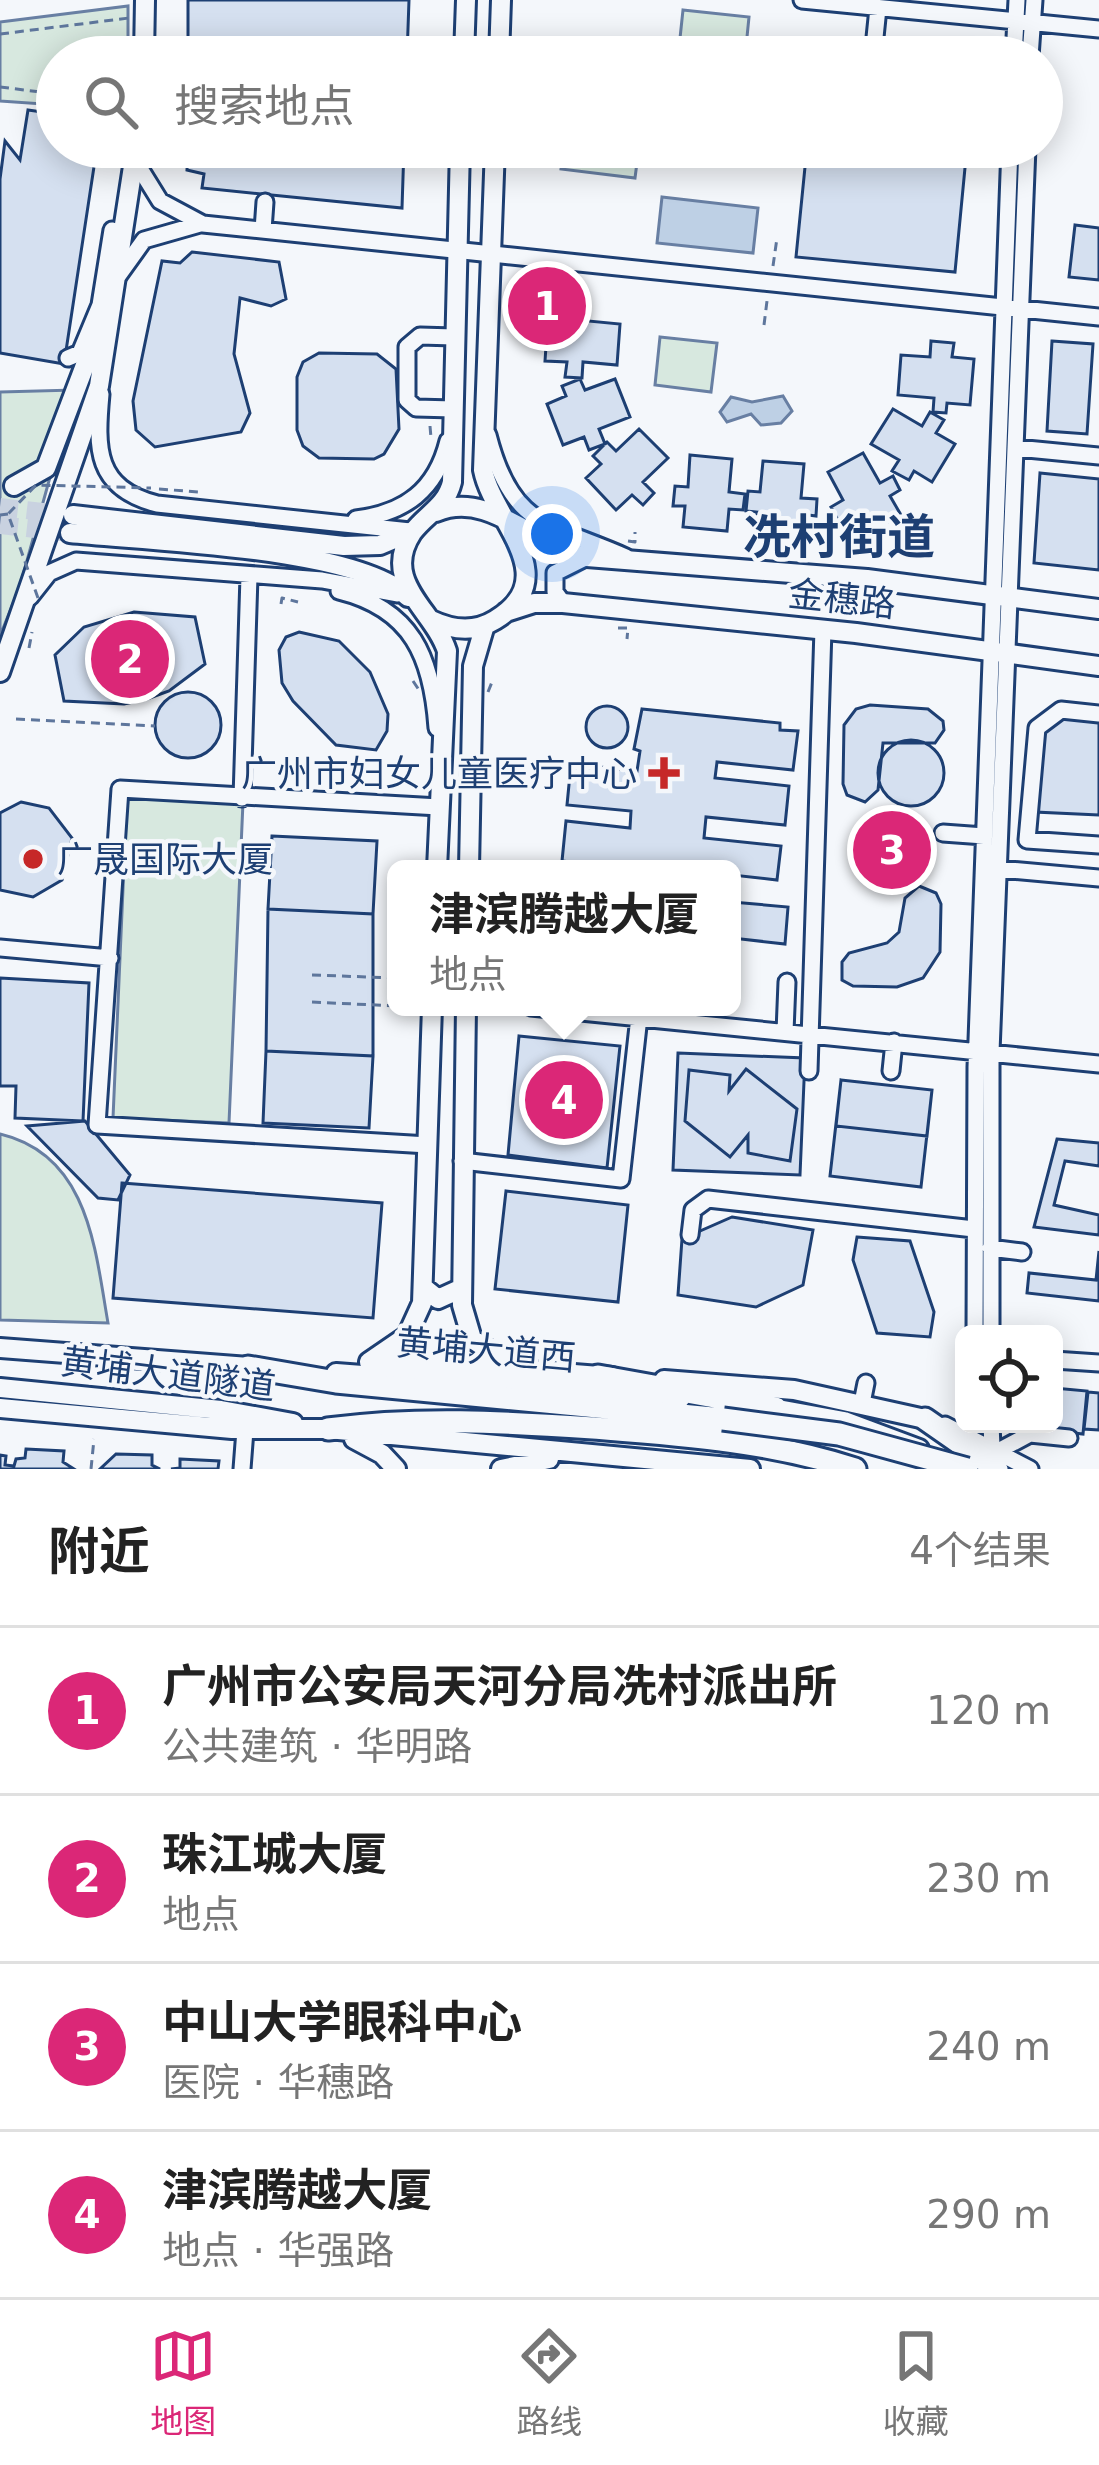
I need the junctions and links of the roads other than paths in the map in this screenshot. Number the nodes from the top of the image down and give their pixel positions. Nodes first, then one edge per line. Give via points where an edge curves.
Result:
1 (146, 0) edge
2 (466, 0) edge
3 (501, 0) edge
4 (802, 0) edge
5 (1017, 0) edge
6 (1034, 0) edge
7 (843, 2) edge
8 (878, 8) junction
9 (1024, 22) junction
10 (1099, 29) edge
11 (145, 36) edge
12 (465, 36) edge
13 (500, 36) edge
14 (875, 36) edge
15 (1020, 36) edge
16 (1026, 36) edge
17 (133, 168) edge
18 (143, 168) edge
19 (459, 168) edge
20 (494, 168) edge
21 (1011, 168) edge
22 (1025, 168) edge
23 (265, 202) dead end
24 (203, 224) junction
25 (112, 230) dead end
26 (263, 230) junction
27 (456, 249) junction
28 (490, 252) junction
29 (117, 277) junction
30 (1014, 309) junction
31 (1099, 317) edge
32 (454, 337) junction
33 (106, 342) junction
34 (68, 358) dead end
35 (453, 415) junction
36 (484, 419) junction
37 (1016, 448) junction
38 (1099, 456) edge
39 (14, 486) dead end
40 (434, 513) junction
41 (503, 519) junction
42 (318, 521) junction
43 (413, 531) junction
44 (634, 551) junction
45 (587, 557) junction
46 (229, 573) junction
47 (249, 576) junction
48 (411, 599) junction
49 (1001, 599) junction
50 (32, 602) junction
51 (562, 603) junction
52 (1099, 609) edge
53 (506, 612) junction
54 (431, 620) junction
55 (485, 626) junction
56 (823, 629) junction
57 (998, 654) junction
58 (1099, 666) edge
59 (0, 673) edge
60 (447, 690) junction
61 (481, 692) junction
62 (1099, 714) edge
63 (243, 777) junction
64 (440, 784) junction
65 (242, 798) junction
66 (262, 800) junction
67 (440, 807) junction
68 (943, 833) dead end
69 (992, 837) junction
70 (1028, 840) junction
71 (1099, 845) edge
72 (437, 860) edge
73 (470, 860) edge
74 (999, 869) junction
75 (1099, 878) edge
76 (0, 948) edge
77 (110, 958) junction
78 (787, 982) dead end
79 (432, 1016) edge
80 (466, 1016) edge
81 (627, 1016) edge
82 (638, 1017) junction
83 (785, 1032) junction
84 (810, 1034) junction
85 (894, 1042) junction
86 (984, 1051) junction
87 (1099, 1064) edge
88 (809, 1071) dead end
89 (891, 1071) dead end
90 (428, 1145) junction
91 (462, 1161) junction
92 (974, 1229) junction
93 (690, 1235) dead end
94 (990, 1248) junction
95 (1022, 1252) dead end
96 (423, 1287) junction
97 (460, 1288) junction
98 (975, 1325) edge
99 (991, 1325) edge
100 (0, 1348) edge
101 (1063, 1361) edge
102 (1099, 1363) edge
103 (248, 1367) junction
104 (346, 1373) junction
105 (598, 1376) junction
106 (0, 1388) edge
107 (0, 1408) edge
108 (776, 1408) junction
109 (925, 1419) junction
110 (328, 1429) junction
111 (722, 1429) junction
112 (245, 1430) junction
113 (1069, 1438) dead end
114 (988, 1446) edge
115 (581, 1454) junction
116 (719, 1468) edge
117 (242, 1469) edge
118 (396, 1469) edge
119 (501, 1469) edge
120 (749, 1469) edge
121 (855, 1469) edge
122 (954, 1469) edge
123 (967, 1469) edge
124 (1030, 1469) edge

1 - 11 main road
2 - 12 main road
3 - 13 main road
4 - 7 street
5 - 9 street
6 - 9 street
7 - 8 street
8 - 9 street
8 - 14 street
9 - 10 street
9 - 15 street
9 - 16 street
17 - 29 main road
18 - 24 street via 160,201
19 - 27 main road
20 - 28 main road
21 - 30 street
22 - 30 street
23 - 26 street
24 - 26 street
24 - 29 street via 144,241
25 - 34 street via 94,325 80,353
26 - 27 street
27 - 28 street
27 - 32 main road
28 - 30 street
28 - 36 main road
29 - 33 main road
29 - 39 main road via 46,468
30 - 31 street
30 - 37 street
30 - 49 street
32 - 35 main road
32 - 35 street via 420,336 407,347 406,400
33 - 42 street via 98,441 116,485 157,504
33 - 50 main road
35 - 40 main road via 452,482
35 - 42 street via 434,478 410,503 370,517
36 - 41 main road via 483,470
36 - 44 street via 504,482 526,511 551,530
37 - 38 street
37 - 49 street
40 - 41 main road via 473,506
40 - 43 main road
41 - 45 main road, 金穗路 via 553,550
41 - 53 main road via 525,562
42 - 43 street
43 - 48 main road via 402,570
43 - 48 main road via 380,545 344,546 72,524 333,564 392,582
44 - 45 main road, 金穗路
44 - 49 main road, 金穗路
45 - 51 street via 555,573
46 - 47 street
46 - 48 street via 355,584
46 - 50 street via 76,561 49,573
47 - 63 street
47 - 64 street via 358,596 405,623 434,686
48 - 54 main road
49 - 52 main road, 金穗路
49 - 57 street
50 - 59 main road
51 - 53 main road, 金穗路
51 - 56 main road, 金穗路
53 - 55 main road
54 - 55 main road
54 - 60 main road via 447,651
55 - 61 main road via 475,652
56 - 57 main road, 金穗路
56 - 84 street
57 - 58 main road, 金穗路
57 - 69 street
60 - 61 main road
60 - 64 main road
61 - 73 main road
62 - 70 street via 1061,710 1037,728
63 - 65 street
63 - 66 street
64 - 67 main road
65 - 66 street
65 - 77 street via 120,789
66 - 67 street
67 - 72 main road
68 - 69 street
69 - 70 street
69 - 74 street
69 - 86 street
70 - 71 street
74 - 75 street
74 - 86 street
76 - 77 street
77 - 90 street via 97,1125
78 - 83 street
79 - 90 main road
80 - 91 main road
81 - 82 street
82 - 83 street
82 - 91 street via 621,1179
83 - 84 street
84 - 85 street
84 - 88 street
85 - 86 street
85 - 89 street
86 - 87 street
86 - 92 street
86 - 94 street
90 - 96 main road
91 - 97 main road
92 - 93 street via 708,1199 693,1210
92 - 98 street
94 - 95 street
94 - 99 street
96 - 97 main road via 438,1299
96 - 104 main road via 407,1336
97 - 105 main road via 472,1339 496,1358
100 - 103 main road, 黄埔大道西
101 - 102 street
103 - 104 main road, 黄埔大道西
103 - 111 highway
104 - 105 main road via 405,1362
104 - 108 main road, 黄埔大道西
105 - 108 highway
105 - 109 main road via 864,1393
106 - 110 main road, 黄埔大道隧道
107 - 112 main road
108 - 122 main road, 黄埔大道西 via 870,1429
109 - 114 highway
109 - 114 street
110 - 111 highway via 464,1421
110 - 112 main road
110 - 115 main road
110 - 118 main road via 369,1445
111 - 121 highway
111 - 123 highway, bridge via 839,1434
112 - 117 street
113 - 114 street via 1030,1434
114 - 124 street
115 - 116 main road
115 - 119 main road
116 - 120 main road

